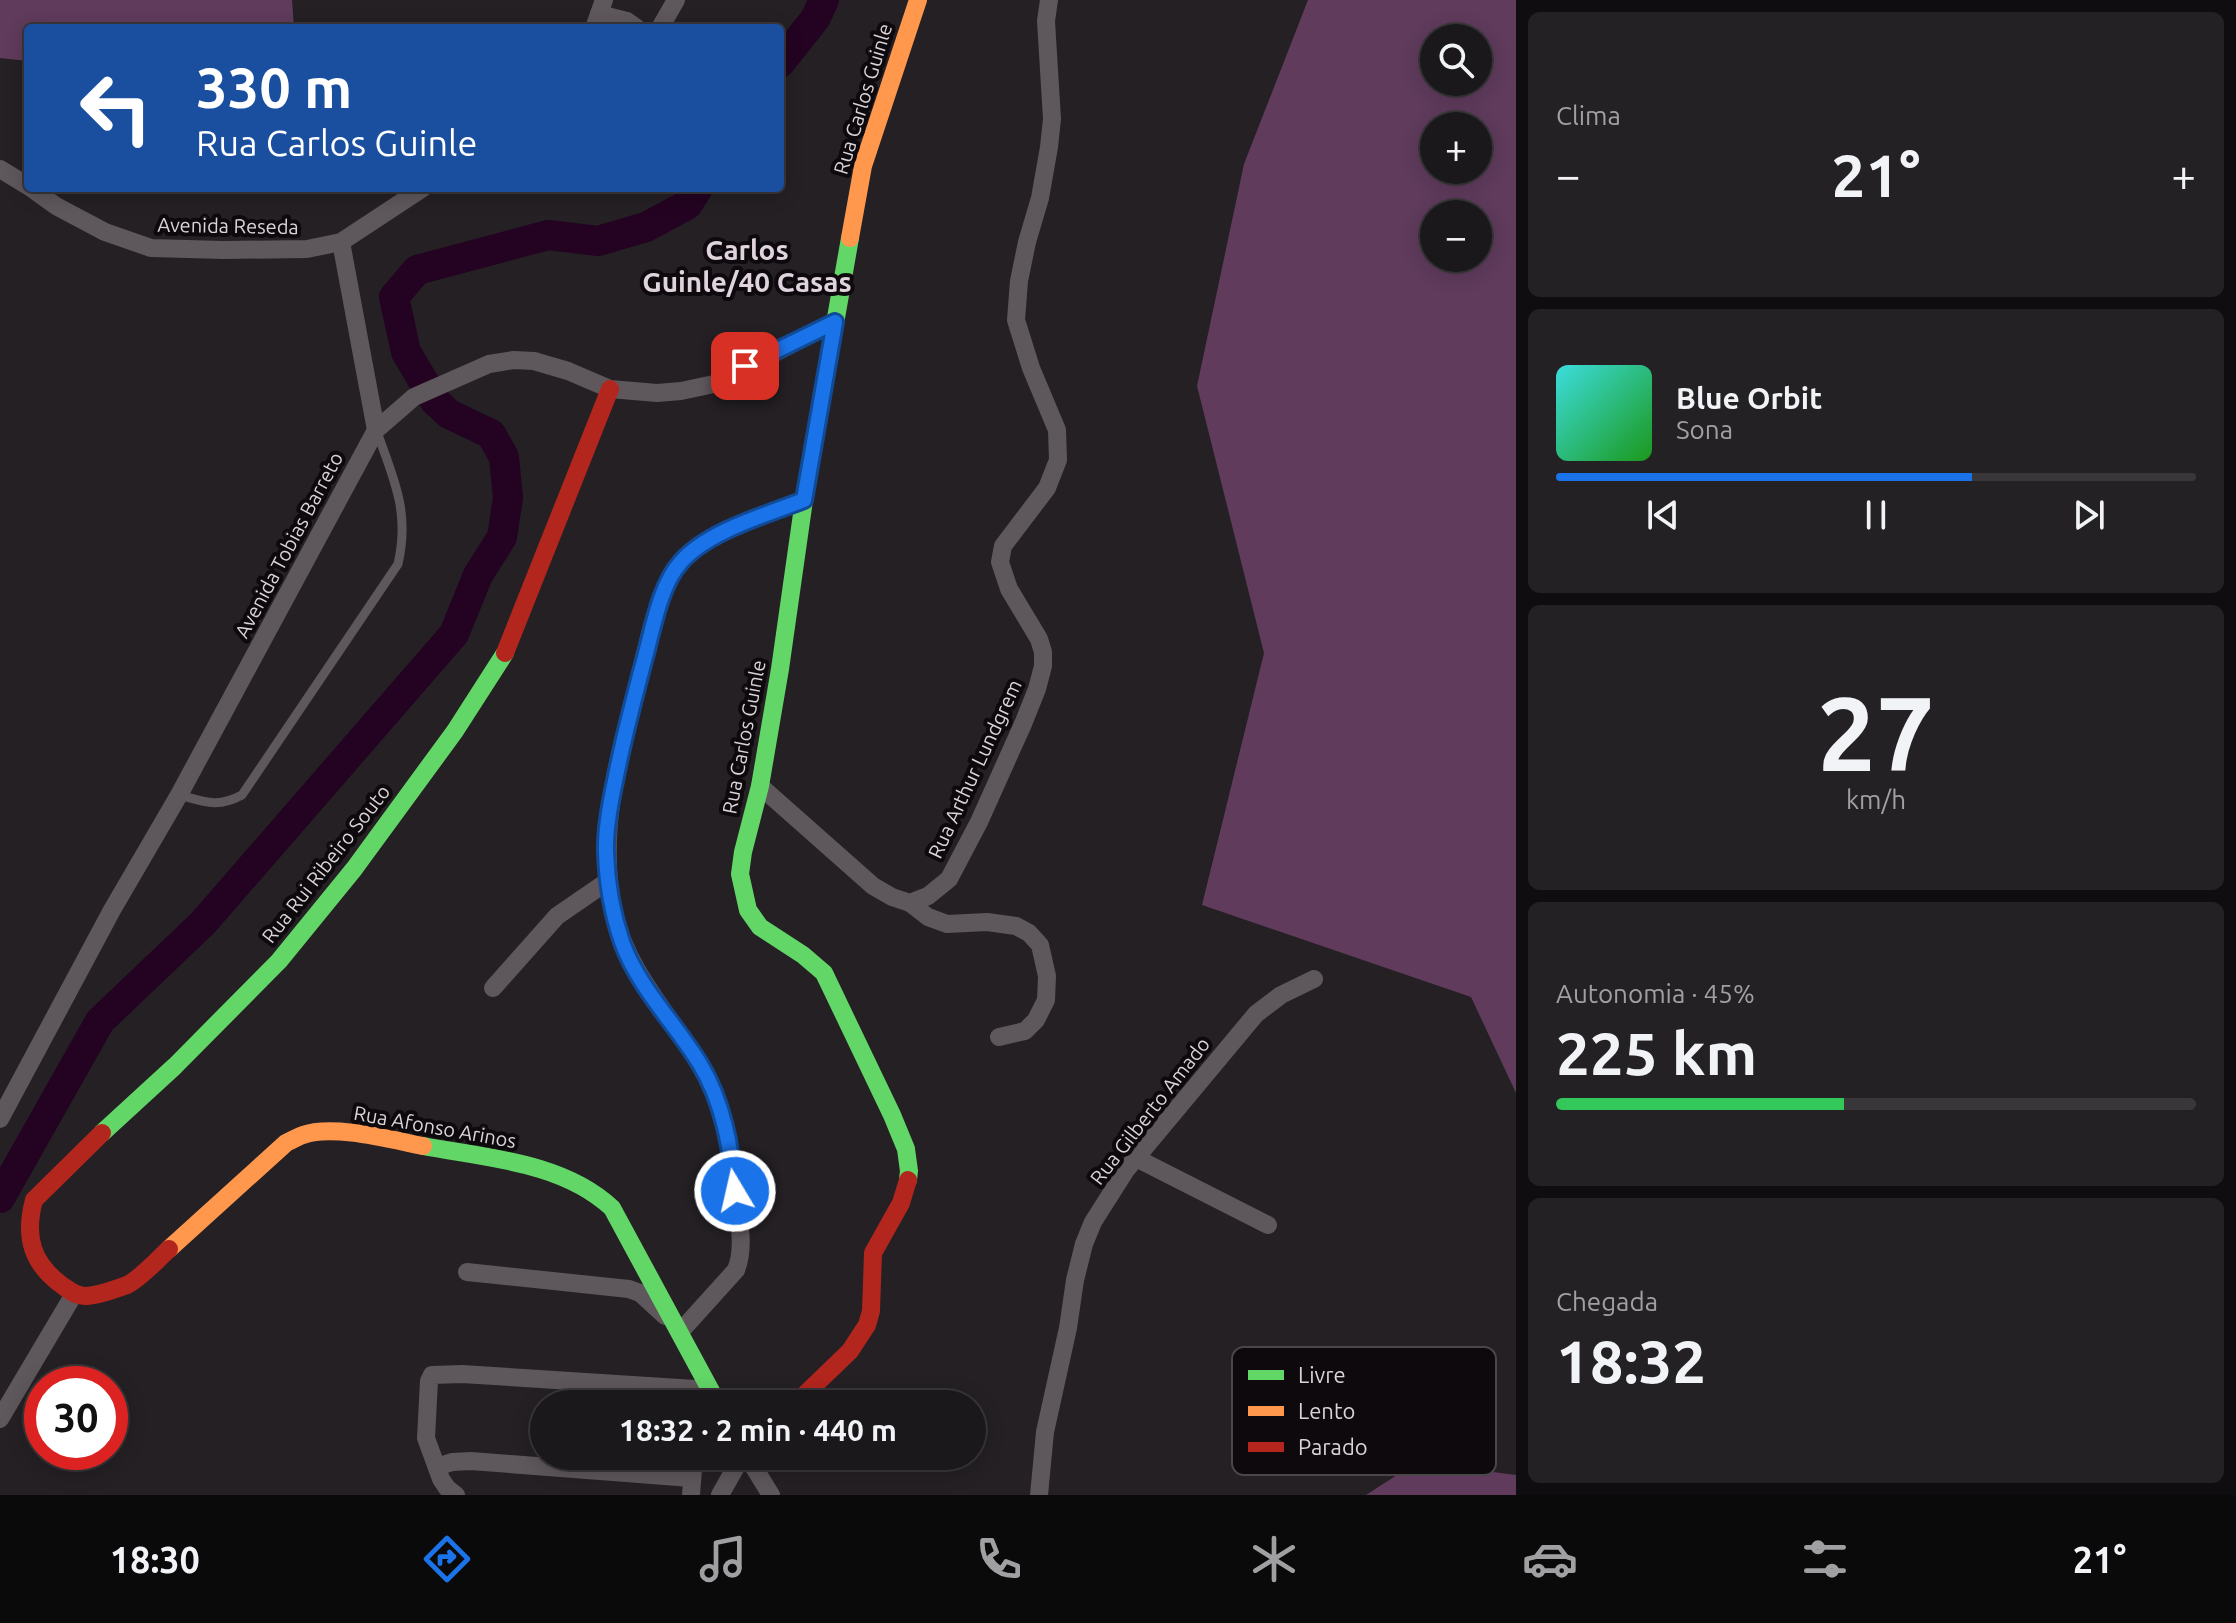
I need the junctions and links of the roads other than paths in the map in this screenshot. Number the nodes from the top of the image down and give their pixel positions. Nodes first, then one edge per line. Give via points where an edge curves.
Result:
1 (676, 0) edge
2 (918, 0) edge
3 (1049, 0) edge
4 (599, 14) edge
5 (631, 24) edge
6 (662, 24) edge
7 (0, 169) edge
8 (24, 183) edge
9 (36, 192) edge
10 (417, 192) edge
11 (341, 242) junction
12 (835, 322) junction
13 (610, 389) junction
14 (376, 430) junction
15 (804, 500) junction
16 (760, 786) junction
17 (179, 795) junction
18 (608, 881) junction
19 (910, 903) junction
20 (1314, 979) dead end
21 (493, 988) dead end
22 (999, 1037) dead end
23 (0, 1119) edge
24 (1136, 1158) junction
25 (1268, 1225) dead end
26 (467, 1272) dead end
27 (74, 1294) junction
28 (678, 1328) junction
29 (695, 1390) edge
30 (711, 1390) edge
31 (810, 1390) edge
32 (0, 1419) edge
33 (437, 1467) junction
34 (735, 1470) edge
35 (754, 1470) edge
36 (691, 1487) edge
37 (456, 1495) edge
38 (720, 1495) edge
39 (771, 1495) edge
40 (1039, 1495) edge

1 - 6 street
2 - 12 street, Rua Carlos Guinle via 863,166
3 - 19 street, Rua Arthur Lundgrem via 1052,119 1016,320 1057,430 1058,460 1047,488 1003,546 1000,562 1009,589 1039,639 1043,666 1023,724 949,879
4 - 5 street
7 - 8 street, Avenida Reseda
9 - 11 street, Avenida Reseda via 105,232 151,248 307,249
10 - 11 street, Avenida Reseda
11 - 14 street
12 - 13 street, Avenida Tobias Barreto via 714,384 657,393
12 - 15 street, Rua Carlos Guinle
13 - 14 street, Avenida Tobias Barreto via 534,361 489,364 414,397
13 - 27 street, Rua Rui Ribeiro Souto via 508,646 455,731 279,961 34,1200 30,1241 52,1278
14 - 17 street, Avenida Tobias Barreto
14 - 17 lane via 401,506 404,527 398,564 242,795 220,804
15 - 16 street, Rua Carlos Guinle
15 - 18 street via 706,541 672,575 624,733 610,807
16 - 19 street via 873,886
16 - 31 street, Rua Carlos Guinle via 740,874 748,910 760,927 824,973 892,1115 909,1171 901,1203 873,1253 867,1325 850,1351
17 - 23 street, Avenida Tobias Barreto
18 - 21 street via 557,916
18 - 28 street via 614,915 639,976 713,1090 733,1169 740,1259 736,1270
19 - 22 street via 947,924 1016,926 1040,945 1046,1000 1025,1031
20 - 24 street, Rua Gilberto Amado via 1256,1014
24 - 25 street
24 - 40 street, Rua Gilberto Amado via 1084,1244 1045,1432
26 - 28 street via 629,1289
27 - 28 street, Rua Afonso Arinos via 86,1296 130,1284 286,1143 326,1131 543,1169 594,1190 612,1208
27 - 32 street
28 - 30 street, Rua Afonso Arinos
29 - 33 street via 432,1375 426,1427
33 - 36 street via 471,1461
33 - 37 street
34 - 38 street
35 - 39 street

